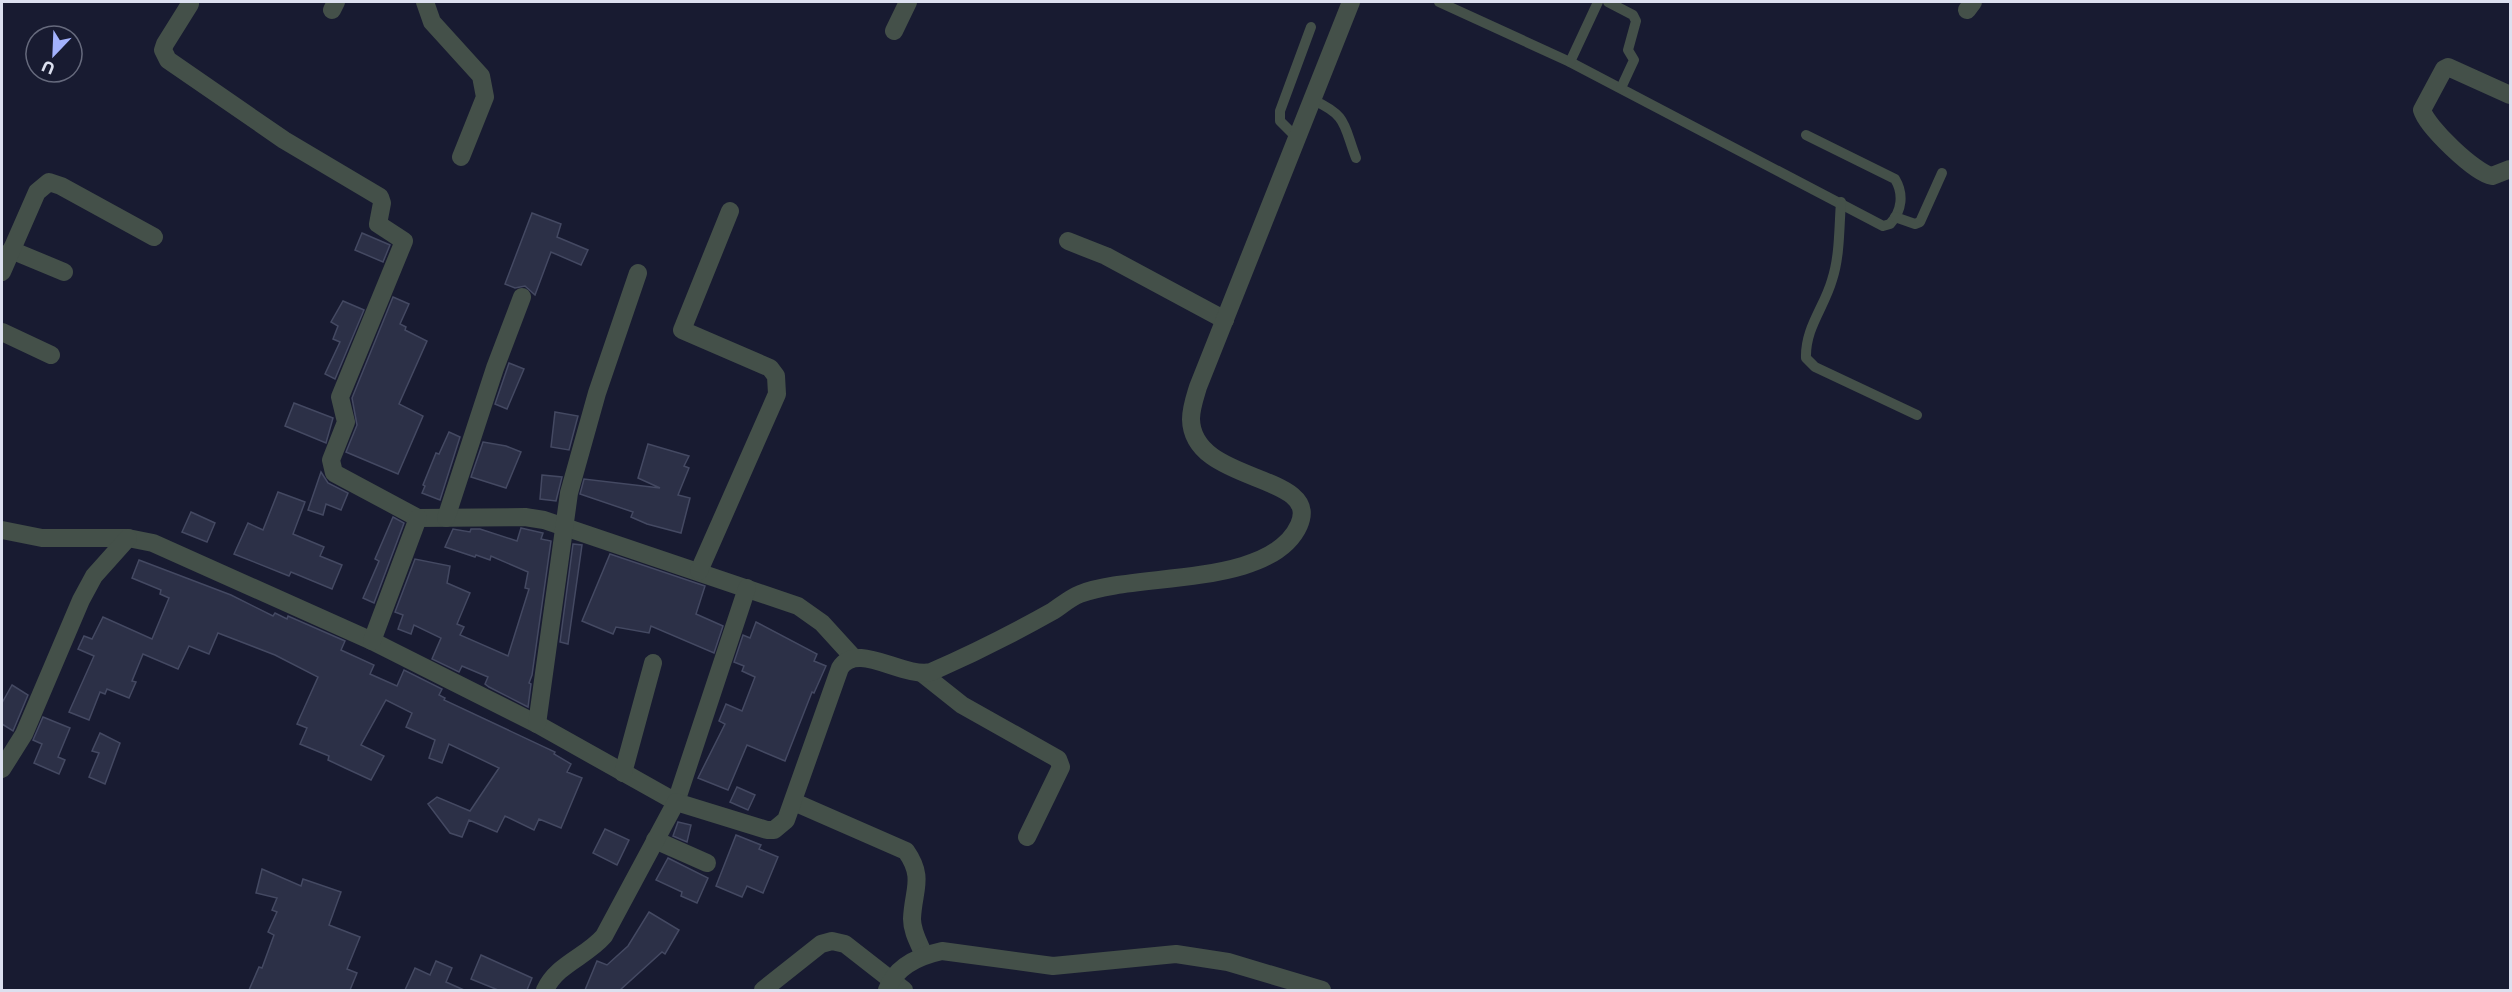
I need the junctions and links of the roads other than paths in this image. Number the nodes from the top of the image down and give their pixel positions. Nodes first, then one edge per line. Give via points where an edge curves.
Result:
1 (425, 2) edge
2 (908, 2) edge
3 (1351, 2) edge
4 (1439, 2) edge
5 (1598, 2) edge
6 (1608, 2) edge
7 (190, 3) dead end
8 (1311, 27) dead end
9 (894, 31) dead end
10 (1570, 62) junction
11 (1622, 88) junction
12 (2511, 95) edge
13 (1313, 100) junction
14 (1806, 135) dead end
15 (1297, 138) junction
16 (461, 157) dead end
17 (1356, 158) dead end
18 (2511, 170) edge
19 (1942, 172) dead end
20 (1841, 202) junction
21 (730, 211) dead end
22 (1895, 217) junction
23 (154, 237) dead end
24 (1068, 241) dead end
25 (11, 250) junction
26 (2, 272) edge
27 (64, 272) dead end
28 (638, 273) dead end
29 (522, 297) dead end
30 (1225, 320) junction
31 (2, 332) edge
32 (51, 356) dead end
33 (1917, 415) dead end
34 (418, 518) junction
35 (446, 518) junction
36 (565, 526) junction
37 (2, 530) edge
38 (128, 538) junction
39 (699, 571) junction
40 (747, 588) junction
41 (372, 641) junction
42 (853, 657) junction
43 (653, 663) dead end
44 (923, 674) junction
45 (537, 724) junction
46 (2, 769) edge
47 (623, 773) junction
48 (676, 802) junction
49 (794, 802) junction
50 (1027, 837) dead end
51 (655, 840) junction
52 (706, 863) dead end
53 (924, 955) junction
54 (894, 987) edge
55 (544, 990) edge
56 (763, 990) edge
57 (1322, 990) edge

1 - 16 street via 432,22 482,76 484,97
2 - 9 street
3 - 13 street
4 - 10 lane
5 - 10 lane
6 - 11 lane via 1634,15 1636,21 1628,50 1634,60
7 - 34 street via 165,44 163,50 168,60 284,140 380,197 378,224 404,242 340,397 346,422 331,460 341,479
8 - 15 lane via 1280,111 1280,121
10 - 11 lane
11 - 20 lane
12 - 18 street via 2448,67 2422,110 2427,121 2477,170 2492,176
13 - 15 street
13 - 17 lane via 1341,117
14 - 22 lane via 1895,179 1902,195
15 - 30 street
19 - 22 lane via 1920,222
20 - 22 lane via 1883,226
20 - 33 lane via 1834,274 1811,324 1806,358 1815,368
21 - 39 street via 682,330 770,368 776,376 777,394
23 - 25 street via 49,182 37,192
24 - 30 street via 1106,256
25 - 26 street
25 - 27 street
28 - 36 street via 579,455
29 - 35 street
30 - 44 street via 1198,387 1191,418 1193,432 1204,451 1215,459 1287,490 1298,501 1302,512 1294,535 1265,558 1230,569 1106,586 1078,594 1034,621
31 - 32 street
34 - 35 street
34 - 41 street
35 - 36 street via 525,517
36 - 39 street
36 - 45 street
37 - 38 street via 42,538
38 - 41 street via 153,543
38 - 46 street via 94,576 24,734
39 - 40 street
40 - 42 street via 798,606 831,632
40 - 48 street
41 - 45 street
42 - 44 street
42 - 49 street via 840,668
43 - 47 street
44 - 50 street via 962,705 1058,759 1061,767
45 - 47 street
47 - 48 street
48 - 49 street via 767,831 786,820
48 - 51 street
49 - 53 street via 906,851 914,862 918,882 912,920
51 - 52 street
51 - 55 street via 604,936 555,973
53 - 54 street via 911,962
53 - 57 street via 942,951 1053,966 1176,954 1228,962
54 - 56 street via 845,944 832,941 821,944

